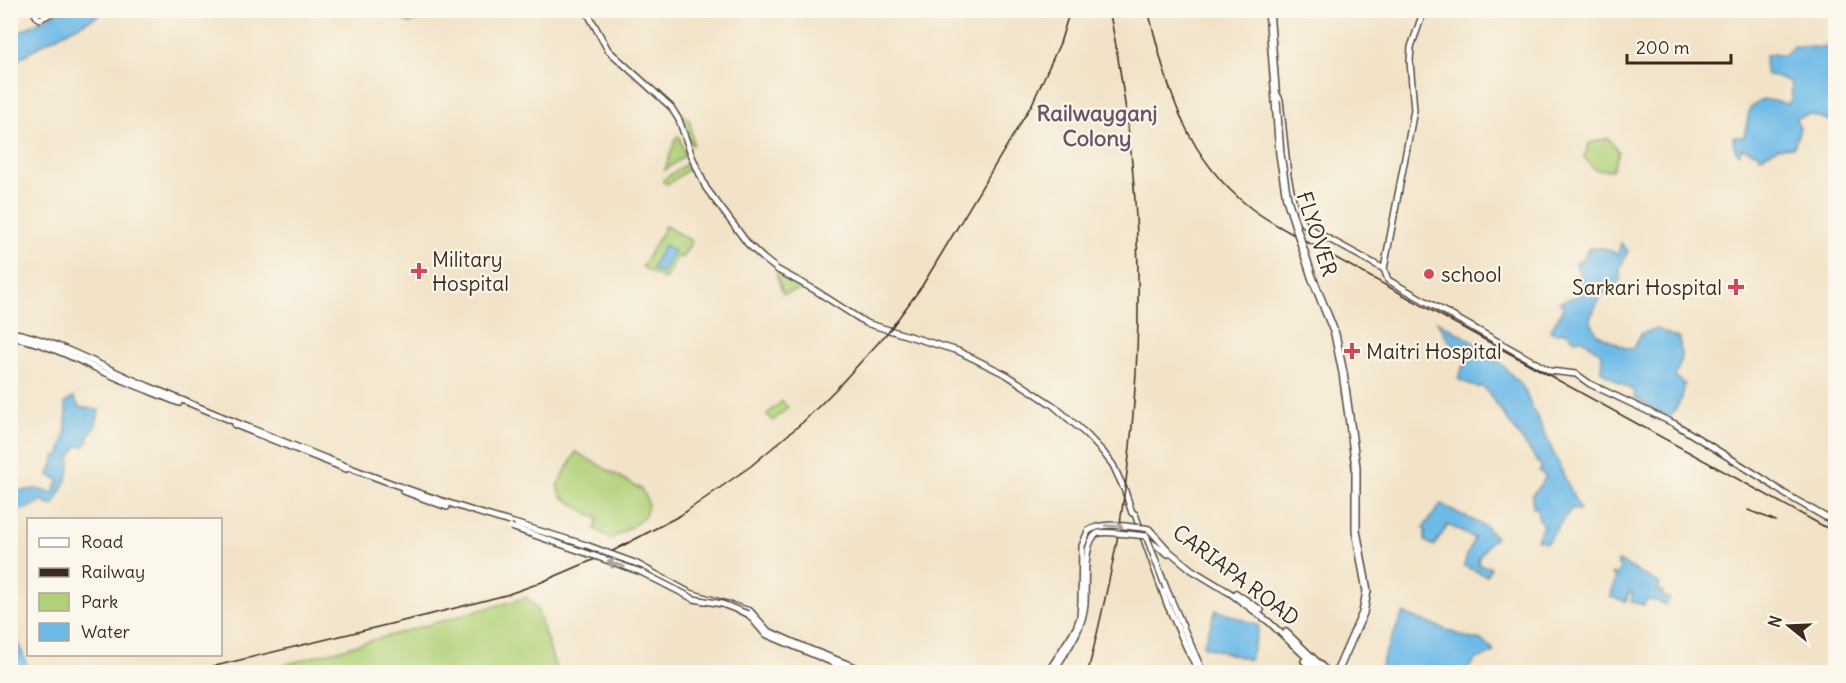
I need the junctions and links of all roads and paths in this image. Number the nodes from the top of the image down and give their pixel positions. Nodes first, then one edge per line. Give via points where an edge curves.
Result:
1 (33, 10) edge
2 (58, 10) edge
3 (586, 10) edge
4 (1267, 10) edge
5 (1424, 10) edge
6 (1275, 90) junction
7 (1384, 269) junction
8 (10, 332) edge
9 (10, 337) edge
10 (444, 504) junction
11 (1836, 523) edge
12 (1149, 529) junction
13 (1144, 537) junction
14 (1167, 550) junction
15 (1083, 603) junction
16 (760, 625) junction
17 (855, 672) edge
18 (868, 672) edge
19 (1048, 672) edge
20 (1053, 672) edge
21 (1202, 672) edge
22 (1316, 672) edge
23 (1322, 672) edge
24 (1328, 672) edge
25 (1338, 672) edge

1 - 2 street via 40,19
3 - 13 street via 608,50 671,107 706,188 748,244 778,270 866,323 958,351 1007,375 1054,406 1113,465
4 - 6 highway, FLYOVER
5 - 7 street via 1411,47 1414,110
6 - 7 street via 1280,100 1289,183 1299,220
6 - 25 highway, FLYOVER, bridge via 1287,199 1335,334 1359,457 1360,526 1370,589 1364,618
7 - 11 street via 1388,280 1418,297 1550,371 1576,375 1675,424
8 - 10 street via 26,334
9 - 10 street via 53,350 323,461
10 - 16 street, bridge via 641,572 694,598 749,612
12 - 14 street
15 -> 12 street, bridge via 1082,546 1088,531 1111,525
12 - 24 street, CARIAPA ROAD via 1195,570 1264,613
13 - 14 street
13 - 15 street, bridge via 1099,533 1092,538
13 - 21 street, bridge
13 - 21 street via 1176,624
13 - 22 street via 1195,576 1260,617
14 - 23 street via 1275,627
15 - 19 street via 1076,628
15 - 20 street via 1079,631
16 - 17 street via 765,634
16 - 18 street via 809,650

